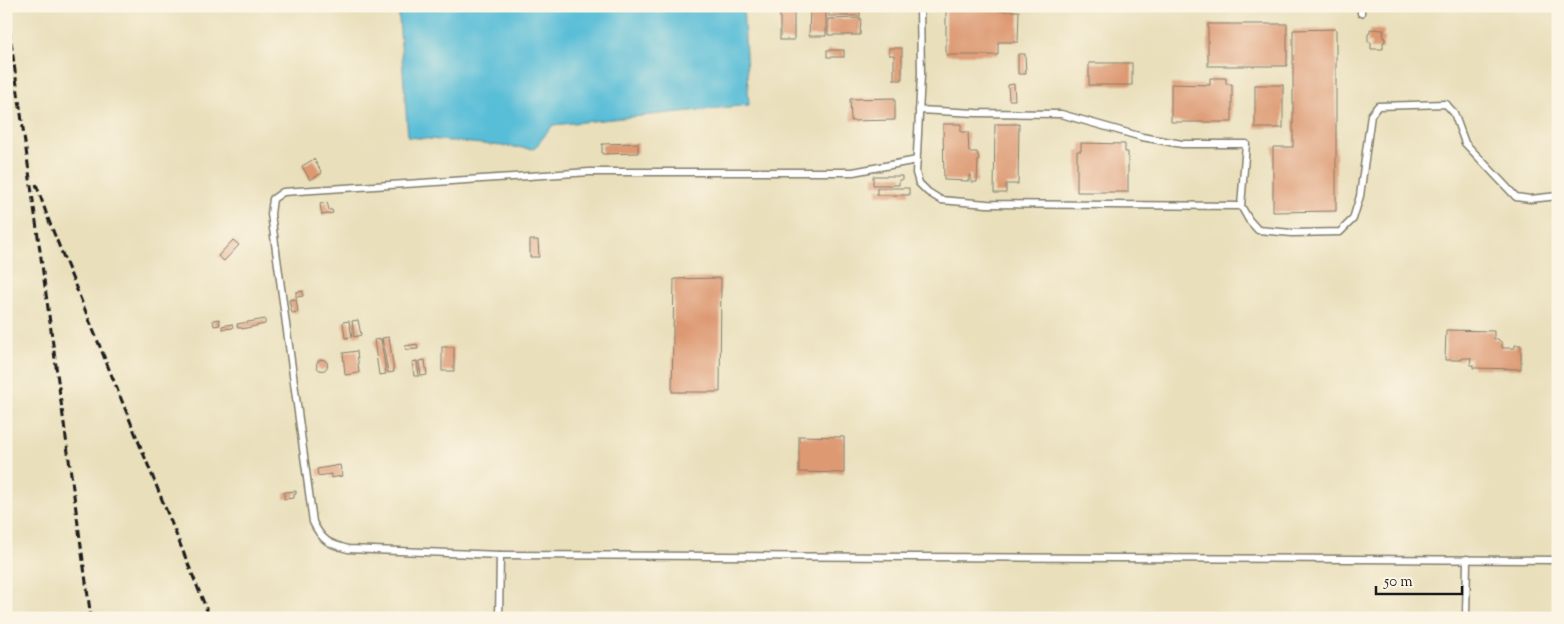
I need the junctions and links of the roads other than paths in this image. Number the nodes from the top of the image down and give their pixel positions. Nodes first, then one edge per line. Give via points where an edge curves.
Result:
1 (920, 6) edge
2 (919, 110) junction
3 (917, 160) junction
4 (1558, 196) edge
5 (1241, 206) junction
6 (500, 555) junction
7 (1467, 559) junction
8 (1558, 560) edge
9 (499, 618) edge
10 (1466, 618) edge

1 - 2 lane
2 - 3 lane
2 - 5 lane via 1061,114 1142,137 1182,144 1246,144
3 - 5 lane via 919,183 941,200 987,204
3 - 6 lane via 853,172 590,172 283,192 273,199 272,224 313,522 318,532 330,544 348,549
4 - 5 lane via 1516,197 1465,142 1454,113 1446,104 1413,104 1378,106 1370,115 1360,196 1353,219 1340,232 1258,230
6 - 7 lane
6 - 9 lane
7 - 8 lane
7 - 10 lane

